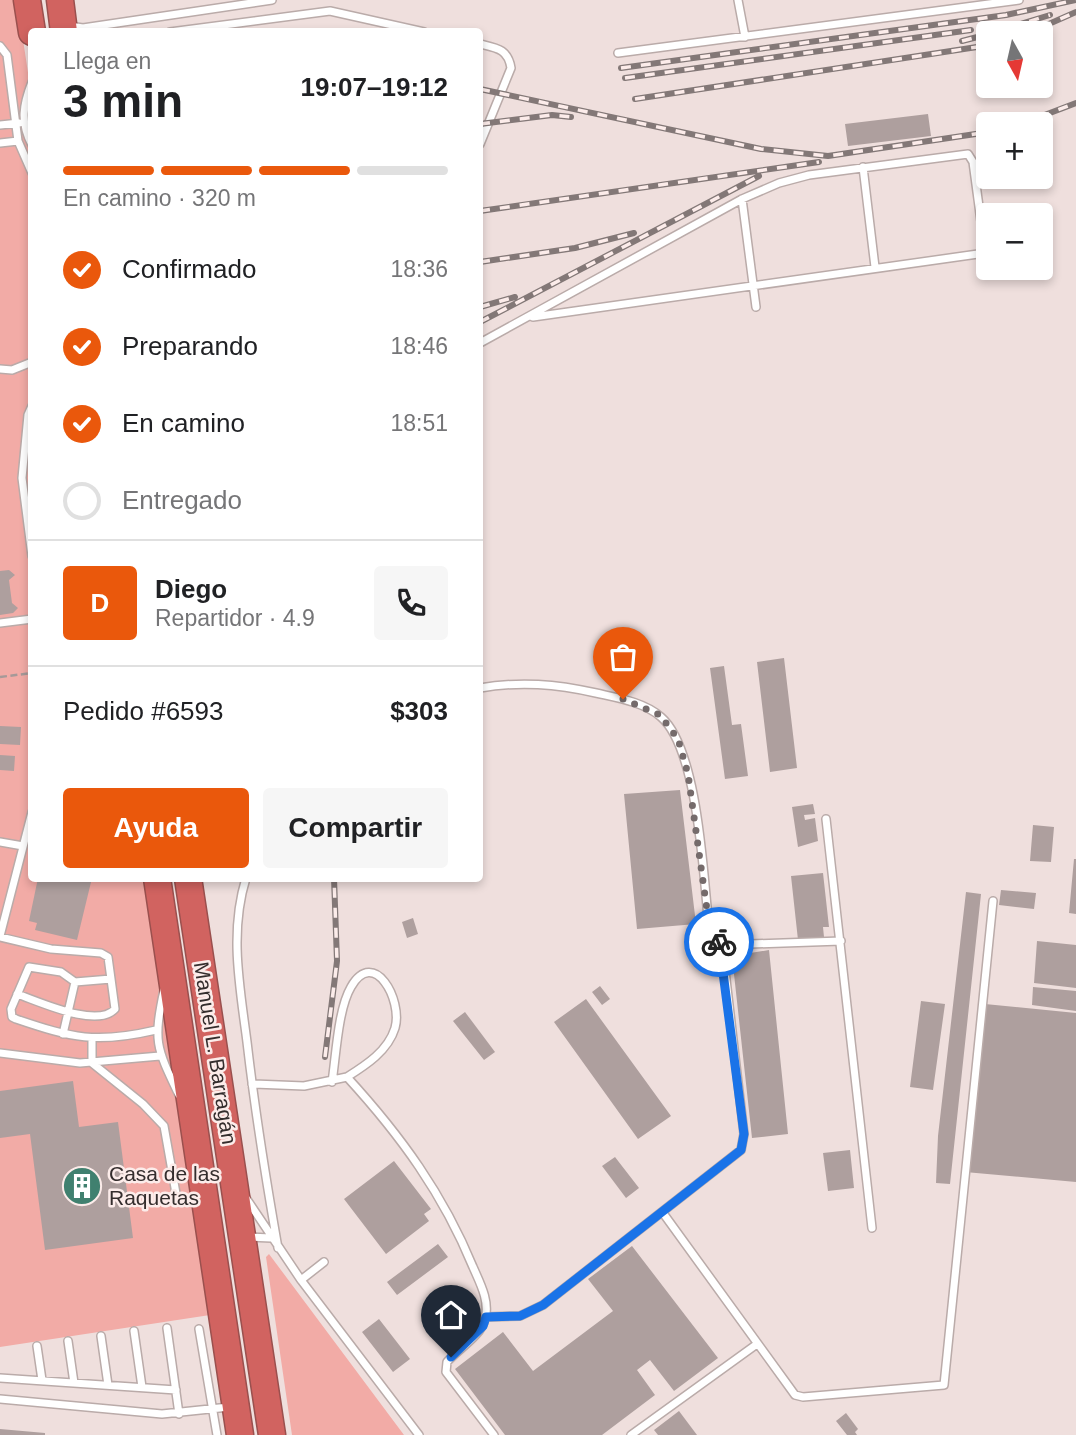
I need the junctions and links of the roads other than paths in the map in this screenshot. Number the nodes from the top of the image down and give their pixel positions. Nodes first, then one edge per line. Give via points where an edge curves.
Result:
1 (27, 0) edge
2 (272, 0) edge
3 (738, 0) edge
4 (955, 0) edge
5 (1019, 0) edge
6 (956, 10) junction
7 (62, 19) edge
8 (31, 28) edge
9 (200, 28) edge
10 (406, 28) edge
11 (745, 37) junction
12 (483, 45) edge
13 (0, 46) edge
14 (618, 53) dead end
15 (28, 93) edge
16 (18, 123) junction
17 (0, 125) edge
18 (483, 137) edge
19 (28, 139) edge
20 (18, 141) junction
21 (0, 144) edge
22 (28, 164) edge
23 (863, 167) junction
24 (742, 198) junction
25 (978, 203) edge
26 (976, 254) edge
27 (875, 267) junction
28 (753, 285) junction
29 (756, 307) dead end
30 (529, 318) junction
31 (483, 341) edge
32 (28, 364) edge
33 (0, 369) edge
34 (28, 421) edge
35 (28, 522) edge
36 (28, 620) edge
37 (0, 623) edge
38 (483, 688) edge
39 (825, 819) dead end
40 (28, 828) edge
41 (0, 842) edge
42 (23, 846) junction
43 (158, 882) edge
44 (189, 882) edge
45 (245, 882) edge
46 (10, 897) junction
47 (0, 900) edge
48 (993, 901) dead end
49 (0, 936) edge
50 (841, 941) junction
51 (722, 946) junction
52 (169, 962) junction
53 (111, 979) junction
54 (75, 982) junction
55 (17, 994) junction
56 (70, 1013) junction
57 (156, 1030) junction
58 (63, 1034) junction
59 (92, 1040) junction
60 (0, 1053) edge
61 (160, 1056) junction
62 (92, 1063) junction
63 (347, 1077) junction
64 (332, 1082) junction
65 (252, 1084) junction
66 (192, 1120) junction
67 (235, 1185) junction
68 (177, 1199) dead end
69 (663, 1213) junction
70 (872, 1228) dead end
71 (244, 1238) junction
72 (271, 1238) junction
73 (278, 1248) junction
74 (324, 1262) dead end
75 (301, 1280) junction
76 (486, 1317) junction
77 (167, 1328) dead end
78 (199, 1329) dead end
79 (134, 1331) dead end
80 (101, 1336) dead end
81 (68, 1341) dead end
82 (757, 1344) junction
83 (37, 1346) dead end
84 (0, 1378) edge
85 (42, 1380) junction
86 (74, 1383) junction
87 (108, 1385) junction
88 (142, 1387) junction
89 (176, 1390) junction
90 (0, 1399) edge
91 (220, 1403) junction
92 (179, 1414) junction
93 (216, 1435) edge
94 (240, 1435) edge
95 (272, 1435) edge
96 (419, 1435) edge
97 (494, 1435) edge
98 (631, 1435) edge

1 - 8 highway
2 - 7 lane via 83,28
3 - 11 lane
4 - 6 lane
5 - 6 lane
6 - 11 lane
9 - 10 lane via 330,11
11 - 14 lane
12 - 18 lane via 502,49 511,68
13 - 16 lane via 7,55
15 - 16 lane
16 - 17 lane
16 - 19 lane
16 - 20 lane
20 - 21 lane
20 - 22 lane
23 - 24 lane via 792,179
23 - 25 lane via 968,154
23 - 27 lane
24 - 28 lane
24 - 30 lane
26 - 27 lane
27 - 28 lane
28 - 29 lane
28 - 30 lane
30 - 31 lane
32 - 33 lane
34 - 35 lane via 22,478
36 - 37 lane
38 - 51 lane via 528,683 564,686 643,706 660,715 684,755 708,917
39 - 50 lane
40 - 42 lane
41 - 42 lane
42 - 46 lane
43 - 52 highway, Manuel L. Barragán
44 - 67 highway, Manuel L. Barragán
45 - 65 lane via 235,928
46 - 47 lane
46 - 49 lane
48 - 82 lane via 944,1385 799,1397
49 - 53 lane via 51,949 105,954
50 - 51 lane
50 - 70 lane
51 - 69 lane via 744,1143 730,1162
52 - 57 lane
52 - 66 highway, Manuel L. Barragán
53 - 54 lane
53 - 56 lane via 113,1012 92,1016
54 - 55 lane via 61,972 35,966 25,971
54 - 56 lane
55 - 56 lane
55 - 58 lane via 12,1017
56 - 58 lane
57 - 59 lane
57 - 61 lane
58 - 59 lane
59 - 62 lane
60 - 62 lane
61 - 62 lane
61 - 66 lane
62 - 68 lane via 164,1126
63 - 64 lane
63 - 64 lane via 379,1054 395,1028 393,993 385,979 374,974 360,977 349,989
63 - 76 lane via 406,1145 438,1192 481,1287
64 - 65 lane via 287,1087
65 - 73 lane
66 - 91 highway, Manuel L. Barragán
67 - 71 highway, Manuel L. Barragán
67 - 72 lane
69 - 76 lane via 533,1311 514,1317
69 - 82 lane
71 - 72 lane
71 - 95 highway, Manuel L. Barragán
72 - 73 lane
73 - 75 lane
74 - 75 lane
75 - 96 lane
76 - 97 lane via 446,1369
77 - 89 lane
78 - 91 lane
79 - 88 lane
80 - 87 lane
81 - 86 lane
82 - 98 lane
83 - 85 lane
84 - 85 lane
85 - 86 lane
86 - 87 lane
87 - 88 lane
88 - 89 lane
89 - 92 lane
90 - 92 lane
91 - 92 lane
91 - 93 lane
91 - 94 highway, Manuel L. Barragán

